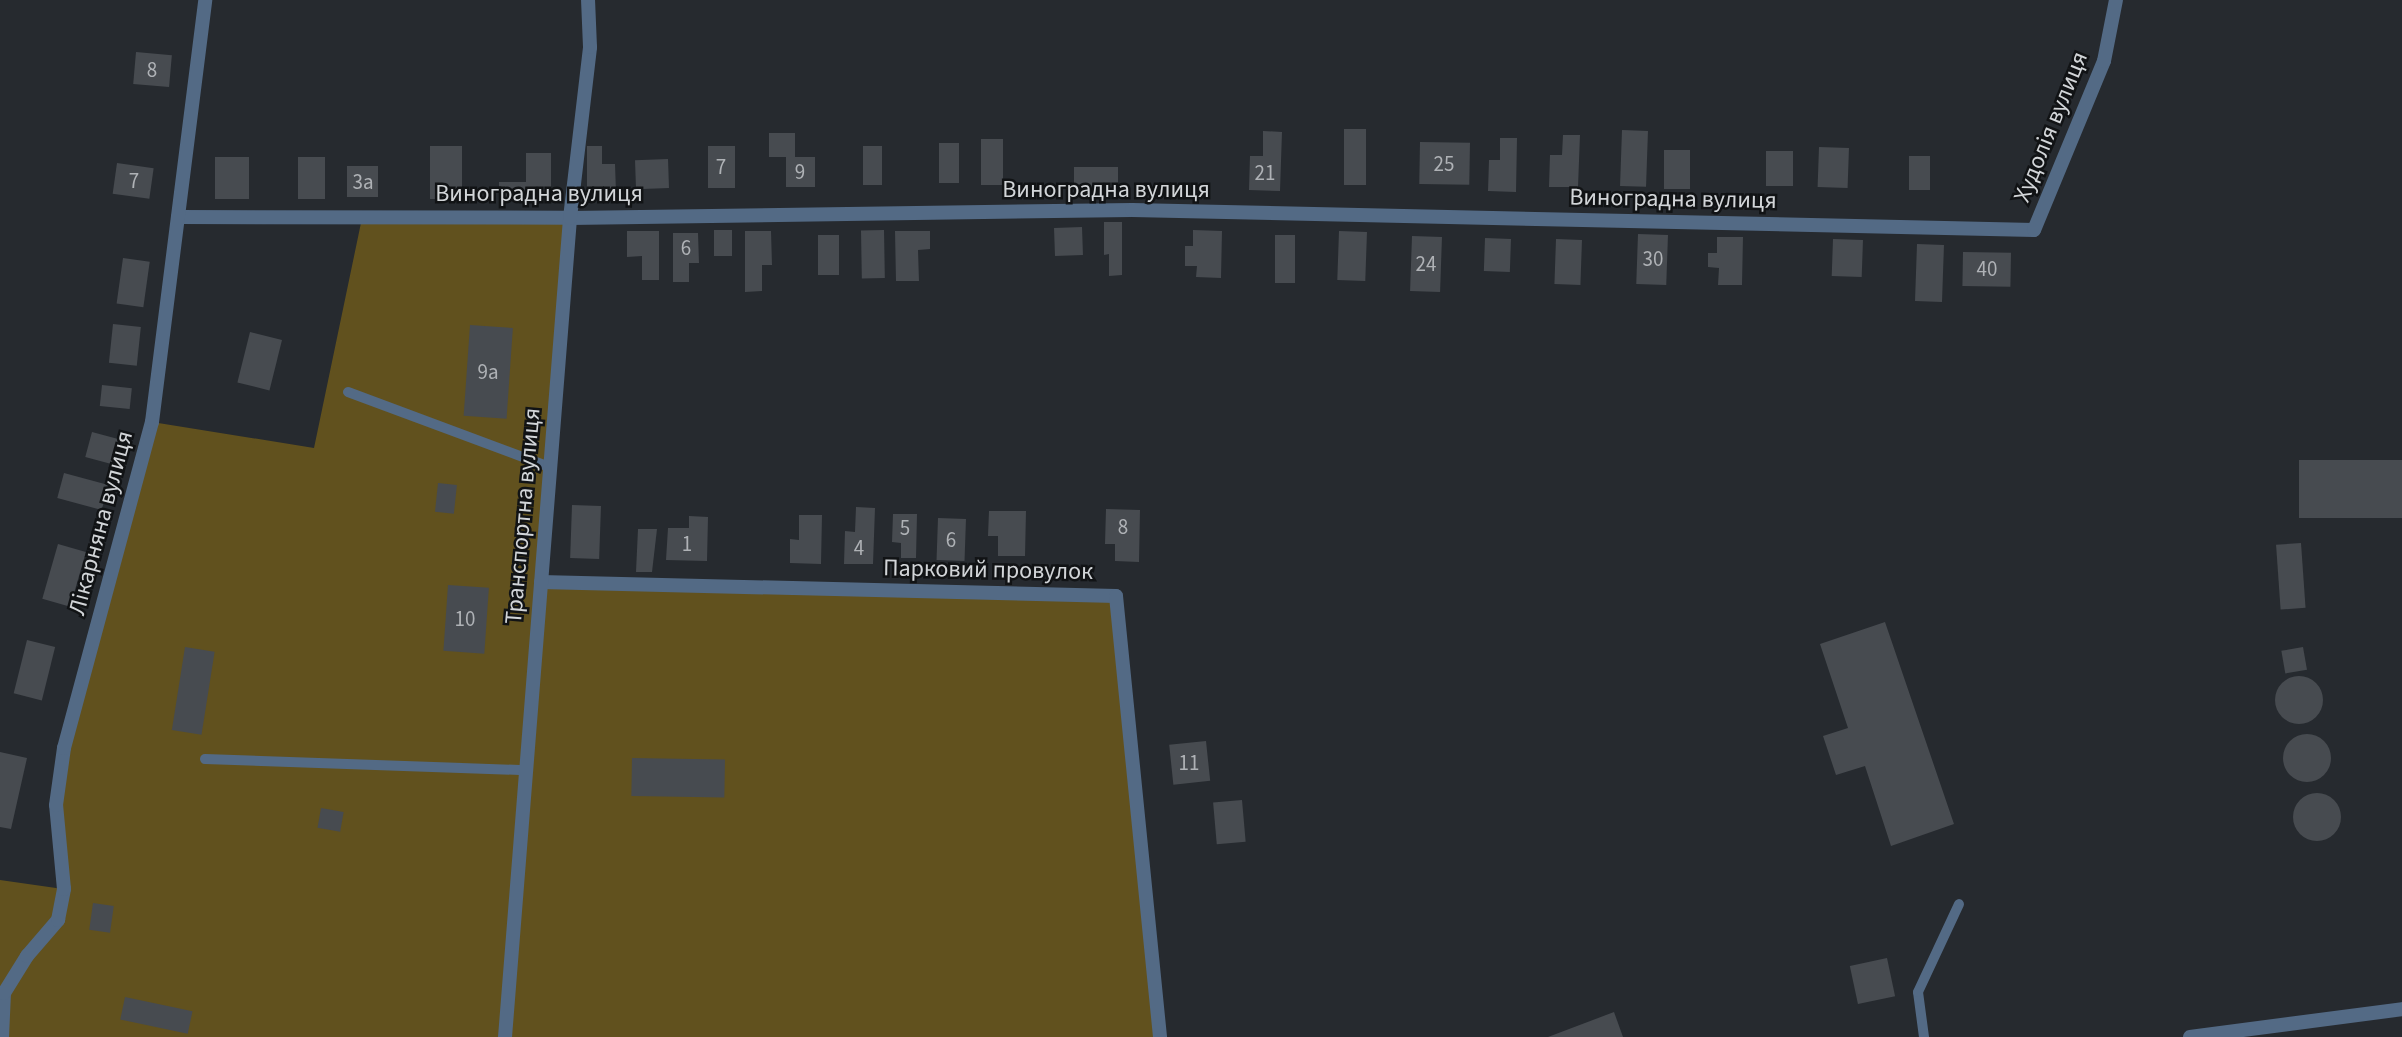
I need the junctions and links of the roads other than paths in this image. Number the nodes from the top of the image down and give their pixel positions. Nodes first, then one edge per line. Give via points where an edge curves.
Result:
1 (205, 0) edge
2 (588, 0) edge
3 (2116, 0) edge
4 (178, 217) junction
5 (570, 218) junction
6 (2034, 230) joint
7 (348, 392) dead end
8 (550, 467) junction
9 (541, 582) junction
10 (205, 759) dead end
11 (526, 770) junction
12 (1959, 904) dead end
13 (2402, 1009) edge
14 (2, 1037) edge
15 (505, 1037) edge
16 (1160, 1037) edge
17 (1924, 1037) edge
18 (2190, 1037) edge

1 - 4 street, Лікарняна вулиця
2 - 5 street, Транспортна вулиця via 590,47
3 - 6 street, Худолія вулиця via 2104,61
4 - 5 street, Виноградна вулиця
4 - 14 street, Лікарняна вулиця via 152,422 64,748 56,805 64,889 58,920 27,956 4,993
5 - 6 street, Виноградна вулиця via 1132,210
5 - 8 street, Транспортна вулиця
7 - 8 lane
8 - 9 street, Транспортна вулиця
9 - 11 street, Транспортна вулиця
9 - 16 street, Парковий провулок via 1116,596
10 - 11 lane
11 - 15 street, Транспортна вулиця
12 - 17 lane via 1917,992
13 - 18 street

